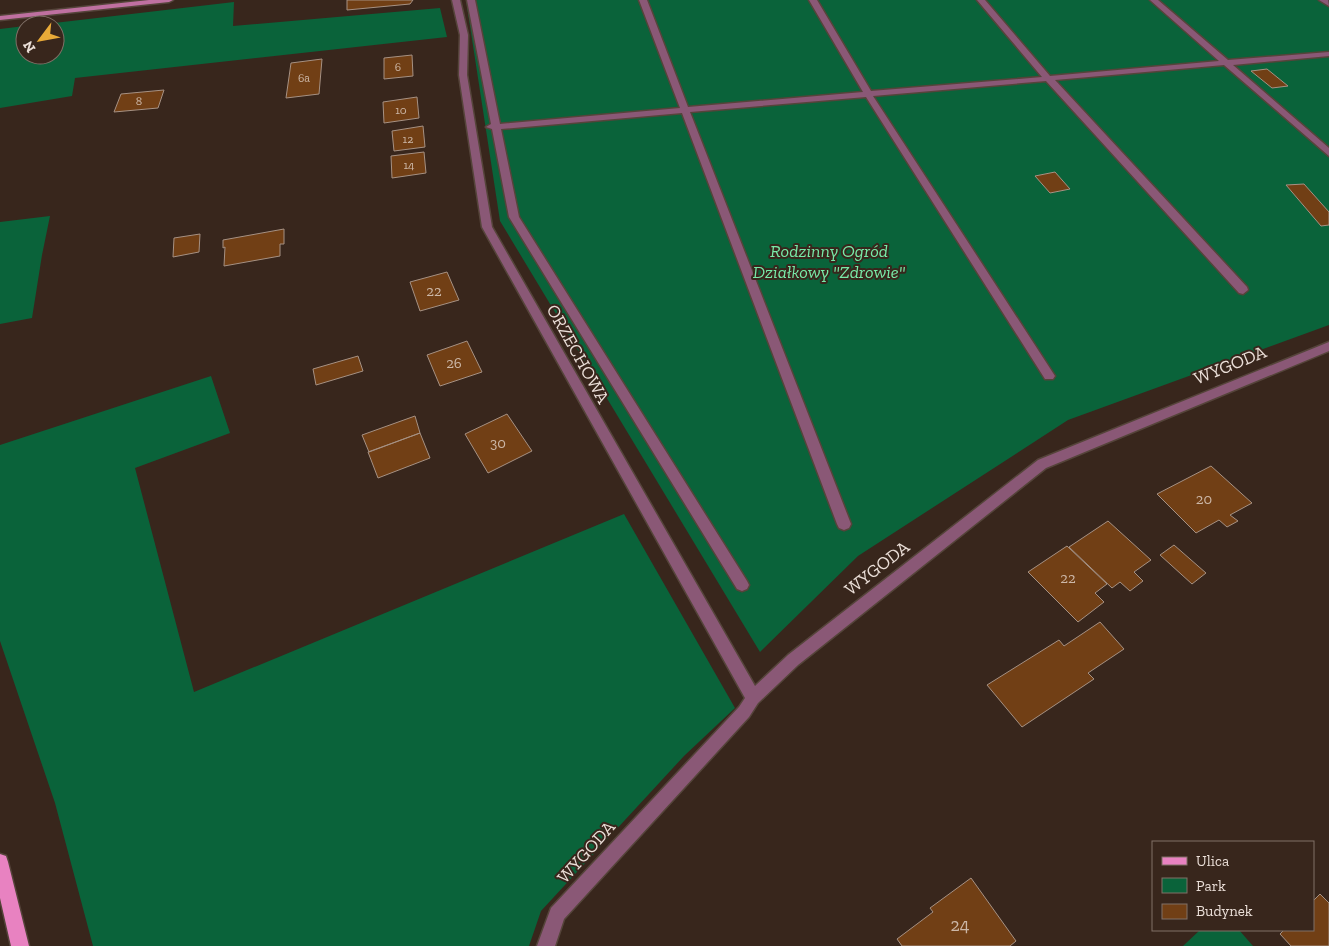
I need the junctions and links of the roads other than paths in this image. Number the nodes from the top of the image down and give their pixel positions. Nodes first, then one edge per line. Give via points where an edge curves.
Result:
1 (169, 0) edge
2 (456, 0) edge
3 (471, 0) edge
4 (643, 0) edge
5 (813, 0) edge
6 (981, 0) edge
7 (1154, 0) edge
8 (1323, 0) edge
9 (1329, 4) edge
10 (0, 18) edge
11 (1329, 54) edge
12 (1224, 63) junction
13 (1048, 78) junction
14 (868, 94) junction
15 (685, 110) junction
16 (493, 126) junction
17 (1329, 153) edge
18 (1243, 290) dead end
19 (1329, 346) edge
20 (1049, 376) dead end
21 (844, 524) dead end
22 (742, 585) dead end
23 (753, 698) junction
24 (0, 862) edge
25 (20, 946) edge
26 (546, 946) edge

1 - 10 street
2 - 23 street, ORZECHOWA via 464,35 463,75 487,227
3 - 16 street
4 - 15 street
5 - 14 street
6 - 13 street
7 - 12 street
8 - 9 street
11 - 12 street
12 - 13 street
12 - 17 street
13 - 14 street
13 - 18 street
14 - 15 street
14 - 20 street
15 - 16 street
15 - 21 street
16 - 22 street via 514,217
19 - 23 street, WYGODA via 1042,464 800,654
23 - 26 street, WYGODA via 744,712 557,914
24 - 25 main road

